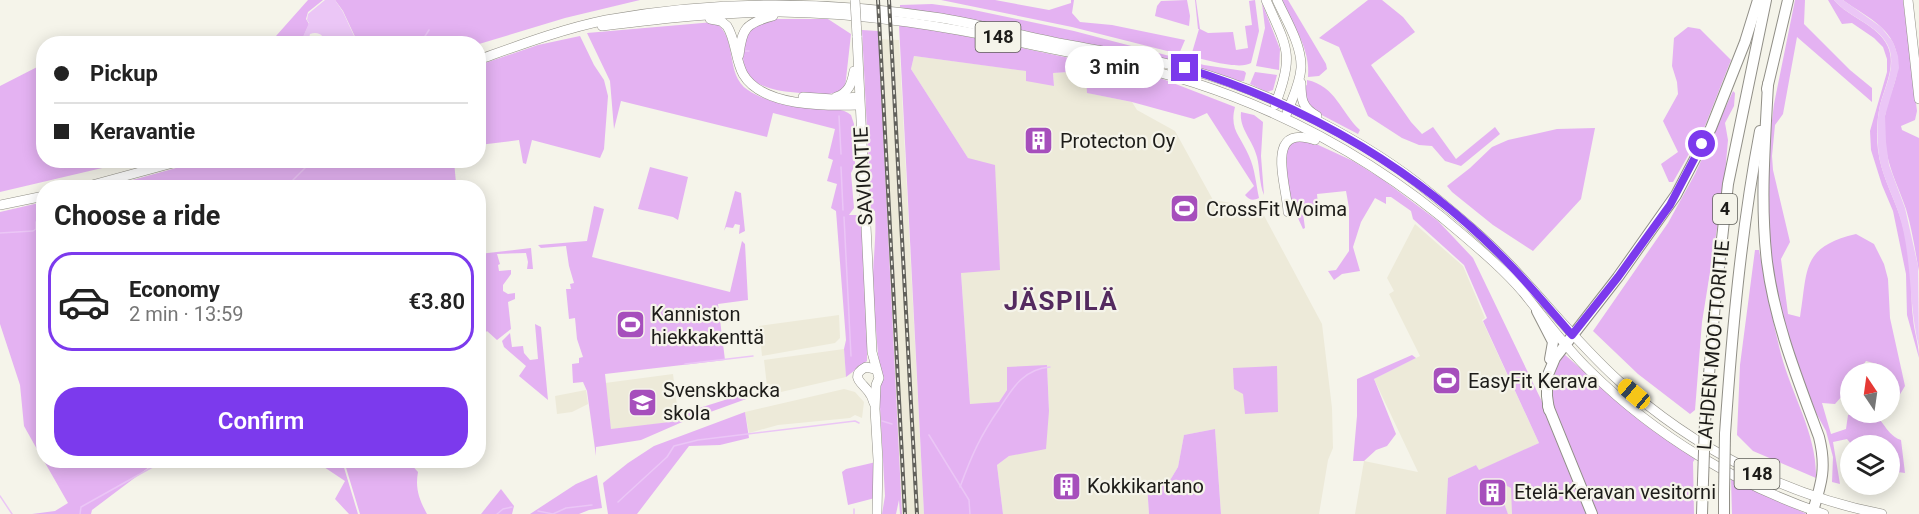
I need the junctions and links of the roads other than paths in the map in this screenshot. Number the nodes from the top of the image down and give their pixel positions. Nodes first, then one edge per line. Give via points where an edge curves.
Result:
1 (715, 0) edge
2 (749, 0) edge
3 (855, 0) edge
4 (1266, 0) edge
5 (1277, 0) edge
6 (1758, 0) edge
7 (1766, 0) edge
8 (1788, 0) edge
9 (1908, 0) edge
10 (774, 4) junction
11 (696, 7) junction
12 (784, 12) junction
13 (689, 16) junction
14 (552, 34) junction
15 (857, 40) junction
16 (486, 57) edge
17 (739, 60) junction
18 (1301, 67) junction
19 (1768, 84) junction
20 (771, 94) junction
21 (833, 99) junction
22 (1919, 99) edge
23 (859, 101) junction
24 (1276, 102) junction
25 (1289, 108) junction
26 (1272, 112) junction
27 (1285, 119) junction
28 (1343, 135) junction
29 (1337, 147) junction
30 (155, 168) edge
31 (110, 180) edge
32 (36, 198) edge
33 (0, 205) edge
34 (1288, 212) dead end
35 (1537, 311) junction
36 (1572, 335) junction
37 (1565, 344) junction
38 (872, 368) junction
39 (876, 385) junction
40 (865, 388) junction
41 (875, 408) junction
42 (1549, 410) junction
43 (1818, 497) junction
44 (1816, 513) edge
45 (877, 514) edge
46 (1592, 514) edge
47 (1702, 514) edge
48 (1724, 514) edge
49 (1882, 514) edge

1 - 11 main road
2 - 10 main road
3 - 15 main road, SAVIONTIE, bridge
4 - 24 main road via 1288,56
5 - 18 main road via 1296,44
6 - 36 highway via 1711,128 1676,195
7 - 47 highway, LAHDEN MOOTTORITIE / 4, bridge via 1728,184 1705,422
8 - 19 highway, LAHDEN MOOTTORITIE / 4
9 - 22 main road
10 - 11 main road, 148
10 - 24 main road, 148 via 838,6 946,19 1185,68
11 - 14 main road, 148 via 605,20
12 - 13 main road, 148
12 - 17 main road via 758,20 745,29
12 - 26 main road, 148 via 868,17 995,37 1182,79
13 - 14 main road, 148
13 - 17 main road via 724,23
14 - 16 main road, 148
15 - 21 main road via 851,84 843,95
15 - 23 main road, SAVIONTIE
17 - 20 main road via 749,82
18 - 25 main road
18 - 28 main road via 1303,104
19 - 43 highway via 1764,179 1767,263 1792,367 1820,437 1823,476
19 - 48 highway, LAHDEN MOOTTORITIE / 4, bridge via 1731,343
20 - 21 main road
20 - 23 main road via 785,101
21 - 23 main road
23 - 38 main road, SAVIONTIE
24 - 25 main road, 148
24 - 26 main road
25 - 27 main road
25 - 28 main road, 148
26 - 27 main road, 148
27 - 29 main road, 148
28 - 36 main road, 148 via 1402,171 1458,216 1512,267
29 - 34 main road via 1300,136 1285,144 1281,162
29 - 35 main road, 148 via 1398,182 1445,219 1508,276
30 - 31 main road
32 - 33 main road
35 - 37 main road, 148
35 - 42 highway via 1553,342 1544,379
36 - 37 highway
36 - 43 main road, 148 via 1648,406 1692,437 1757,474
37 - 42 highway via 1547,377
37 - 44 main road, 148 via 1617,396 1677,442 1731,474
38 - 39 main road via 879,378
38 - 40 main road via 861,370 858,376
39 - 40 main road
39 - 41 main road
40 - 41 main road
41 - 45 main road
42 - 46 highway
43 - 44 highway
43 - 49 main road, 148

